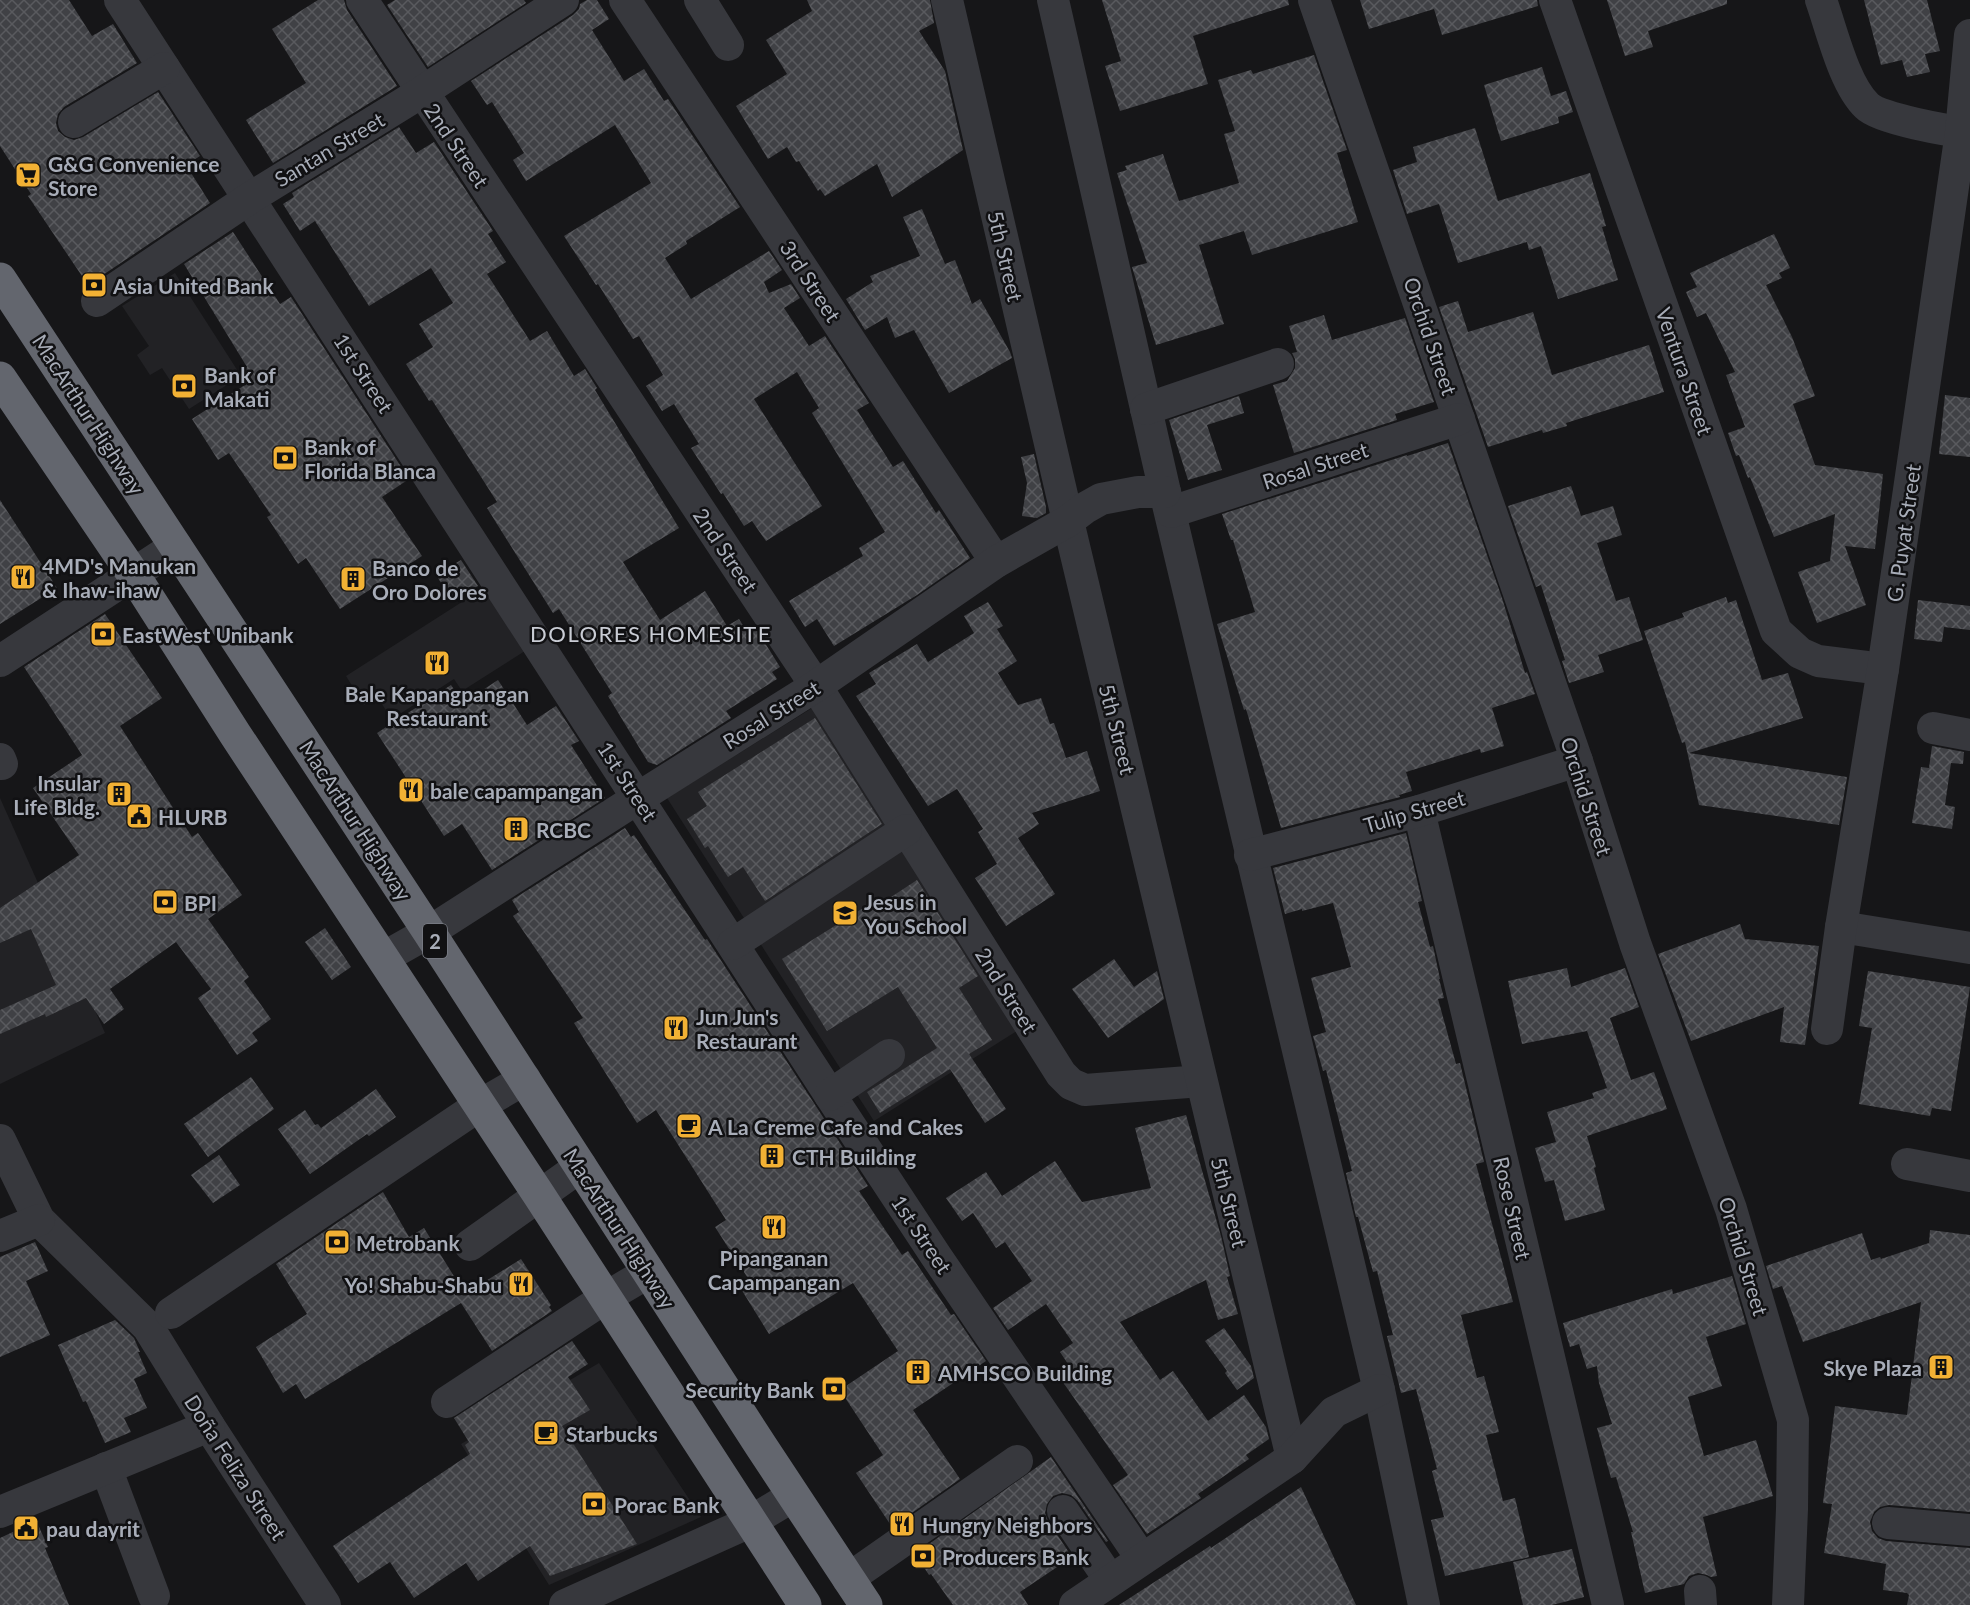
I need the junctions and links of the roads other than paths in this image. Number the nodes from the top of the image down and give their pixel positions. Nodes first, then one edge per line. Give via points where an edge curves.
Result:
1 (120, 0) edge
2 (362, 0) edge
3 (563, 0) edge
4 (625, 0) edge
5 (700, 0) edge
6 (947, 0) edge
7 (1053, 0) edge
8 (1314, 0) edge
9 (1555, 0) edge
10 (1821, 0) edge
11 (1970, 36) edge
12 (728, 45) dead end
13 (164, 68) junction
14 (423, 92) junction
15 (75, 122) dead end
16 (1965, 133) edge
17 (250, 198) junction
18 (0, 279) edge
19 (97, 301) dead end
20 (1278, 364) dead end
21 (0, 378) edge
22 (1146, 409) junction
23 (1459, 418) junction
24 (1168, 502) junction
25 (1068, 521) junction
26 (176, 546) junction
27 (996, 562) junction
28 (133, 573) junction
29 (0, 661) edge
30 (1883, 669) junction
31 (816, 686) junction
32 (1934, 728) dead end
33 (1970, 735) edge
34 (1577, 761) junction
35 (638, 798) junction
36 (1419, 811) junction
37 (906, 830) junction
38 (1250, 855) junction
39 (1841, 927) junction
40 (429, 932) junction
41 (733, 944) junction
42 (1970, 948) edge
43 (383, 958) junction
44 (1827, 1029) dead end
45 (889, 1055) dead end
46 (525, 1079) junction
47 (1201, 1081) junction
48 (830, 1095) junction
49 (480, 1106) junction
50 (0, 1140) edge
51 (1907, 1164) dead end
52 (580, 1166) junction
53 (1970, 1176) edge
54 (539, 1195) junction
55 (39, 1220) junction
56 (0, 1236) edge
57 (470, 1245) dead end
58 (649, 1272) junction
59 (605, 1298) junction
60 (160, 1320) junction
61 (1379, 1390) junction
62 (447, 1402) dead end
63 (209, 1426) junction
64 (1292, 1458) junction
65 (1017, 1461) dead end
66 (106, 1468) junction
67 (793, 1496) junction
68 (1063, 1511) dead end
69 (0, 1512) edge
70 (750, 1522) junction
71 (1888, 1523) dead end
72 (1970, 1530) edge
73 (1142, 1558) junction
74 (1110, 1580) junction
75 (857, 1592) edge
76 (154, 1596) dead end
77 (325, 1605) edge
78 (565, 1605) edge
79 (805, 1605) edge
80 (1075, 1605) edge
81 (1424, 1605) edge
82 (1608, 1605) edge
83 (1788, 1605) edge

1 - 13 street, 1st Street
2 - 14 street, 2nd Street
3 - 14 street, Santan Street
4 - 27 street, 3rd Street
5 - 12 street
6 - 25 street, 5th Street
7 - 22 street
8 - 23 street, Orchid Street
9 - 30 street, Ventura Street via 1776,631 1800,653 1818,661
10 - 16 street via 1850,84 1868,108 1887,116
11 - 16 street, G. Puyat Street
13 - 15 street
13 - 17 street, 1st Street
14 - 17 street, Santan Street
14 - 31 street, 2nd Street
16 - 30 street, G. Puyat Street
17 - 19 street, Santan Street
17 - 35 street, 1st Street
18 - 26 highway, MacArthur Highway / 2
20 - 22 street
21 - 28 highway
22 - 24 street
23 - 24 street, Rosal Street
23 - 34 street, Orchid Street
24 - 25 street, Rosal Street via 1138,492 1101,499
24 - 38 street
25 - 27 street, Rosal Street
25 - 47 street, 5th Street
26 - 28 street
26 - 40 highway, MacArthur Highway / 2
27 - 31 street, Rosal Street
28 - 29 street
28 - 43 highway
30 - 39 street, G. Puyat Street
31 - 35 street, Rosal Street
31 - 37 street, 2nd Street
32 - 33 street
34 - 36 street, Tulip Street
34 - 83 street, Orchid Street via 1635,944 1731,1209 1793,1420
35 - 40 street, Rosal Street
35 - 41 street, 1st Street
36 - 38 street, Tulip Street
36 - 82 street, Rose Street
37 - 41 street
37 - 47 street, 2nd Street via 1071,1084 1085,1090
38 - 61 street
39 - 42 street
39 - 44 street, G. Puyat Street
40 - 43 street, Rosal Street
40 - 46 highway, MacArthur Highway / 2
41 - 48 street, 1st Street
43 - 49 highway
45 - 48 street
46 - 49 street
46 - 52 highway, MacArthur Highway / 2
47 - 64 street, 5th Street
48 - 73 street, 1st Street
49 - 54 highway
49 - 60 street
50 - 55 street, Doña Feliza Street
51 - 53 street
52 - 54 street
52 - 58 highway, MacArthur Highway / 2
54 - 57 street
54 - 59 highway
55 - 56 street
55 - 60 street, Doña Feliza Street
58 - 59 street
58 - 67 highway, MacArthur Highway / 2
59 - 62 street
59 - 70 highway
60 - 63 street, Doña Feliza Street
61 - 64 street via 1334,1412
61 - 81 street
63 - 66 street
63 - 77 street, Doña Feliza Street
64 - 73 street
65 - 75 street
66 - 69 street
66 - 76 street
67 - 70 street
67 - 75 highway, MacArthur Highway / 2
68 - 74 street
70 - 78 street
70 - 79 highway
71 - 72 street
73 - 74 street
74 - 80 street

